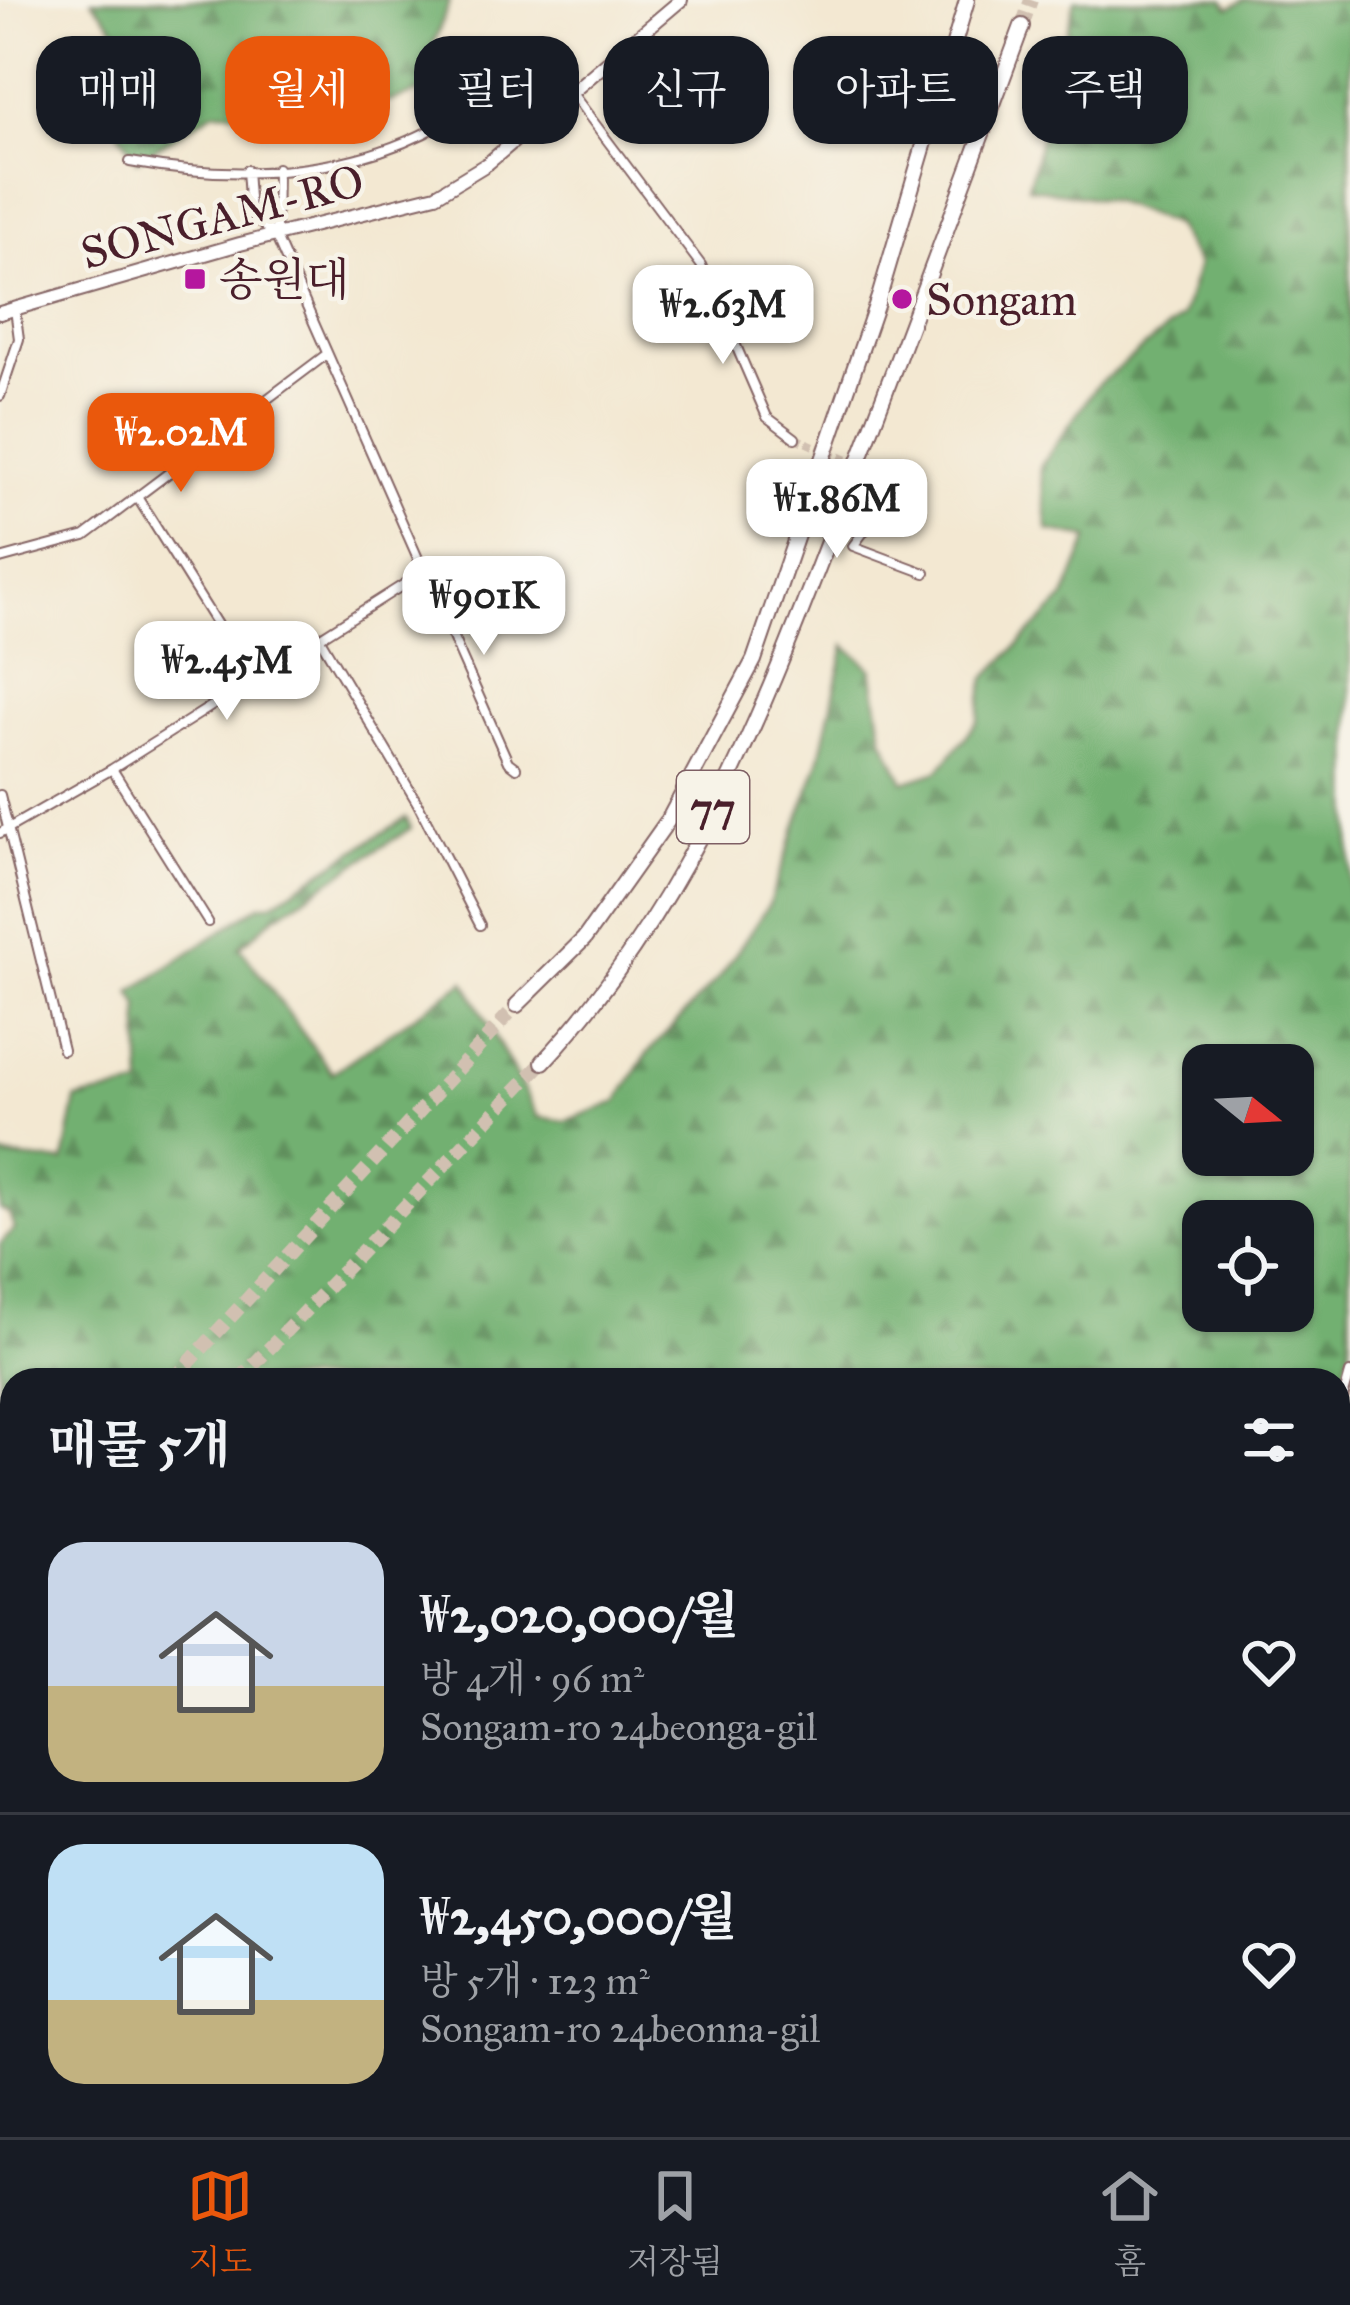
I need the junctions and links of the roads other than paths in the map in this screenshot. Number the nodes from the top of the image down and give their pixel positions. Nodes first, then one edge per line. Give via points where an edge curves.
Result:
1 (682, 0) edge
2 (968, 0) edge
3 (1022, 26) tunnel mouth
4 (579, 85) edge
5 (579, 103) edge
6 (414, 140) edge
7 (510, 144) edge
8 (130, 162) dead end
9 (277, 168) junction
10 (247, 170) junction
11 (276, 237) junction
12 (15, 309) junction
13 (0, 313) edge
14 (327, 355) junction
15 (0, 396) edge
16 (795, 438) tunnel mouth
17 (887, 477) dead end
18 (139, 500) junction
19 (0, 559) edge
20 (925, 573) dead end
21 (422, 574) junction
22 (320, 639) junction
23 (253, 682) junction
24 (516, 768) dead end
25 (112, 769) junction
26 (0, 794) edge
27 (4, 832) edge
28 (208, 922) dead end
29 (480, 925) dead end
30 (517, 1005) tunnel mouth
31 (63, 1050) dead end
32 (543, 1062) tunnel mouth

1 - 4 main road, SONGAM-RO
2 - 30 highway, 77 via 880,294 754,660 670,819 584,939
3 - 32 highway, 77 via 797,623 724,786 632,953
5 - 16 street via 701,265 767,417
6 - 9 street via 363,158
7 - 11 main road, SONGAM-RO via 465,182
8 - 10 street via 198,173
9 - 10 street
9 - 11 street
10 - 11 street via 250,212
11 - 12 main road, SONGAM-RO
11 - 14 street
12 - 13 main road, SONGAM-RO
12 - 15 street via 19,339
14 - 18 street
14 - 21 street
17 - 20 street via 900,483 853,546
18 - 19 street via 73,543
18 - 23 street
21 - 22 street
21 - 24 street
22 - 23 street
22 - 29 street
23 - 25 street
25 - 27 street
25 - 28 street
26 - 27 street
27 - 31 street

